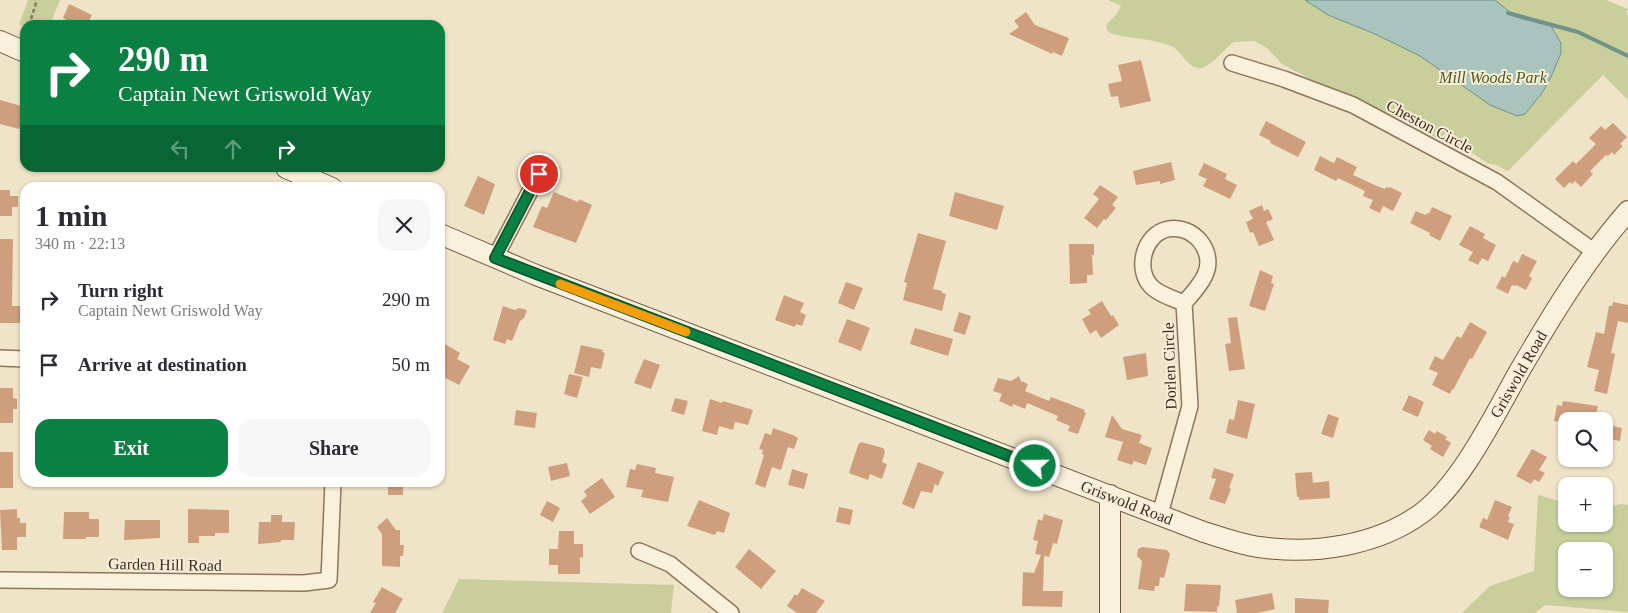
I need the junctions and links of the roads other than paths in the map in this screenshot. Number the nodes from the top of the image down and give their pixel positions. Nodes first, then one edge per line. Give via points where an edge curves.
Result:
1 (0, 41) edge
2 (20, 50) edge
3 (1232, 63) dead end
4 (295, 172) edge
5 (539, 174) dead end
6 (318, 182) edge
7 (1628, 210) edge
8 (445, 236) edge
9 (1595, 252) junction
10 (495, 258) junction
11 (1184, 303) junction
12 (0, 358) edge
13 (20, 358) edge
14 (333, 487) edge
15 (1110, 495) junction
16 (1160, 514) junction
17 (639, 551) dead end
18 (0, 580) edge
19 (730, 613) edge
20 (1110, 613) edge

1 - 2 street
3 - 9 street, Cheston Circle via 1353,105 1497,182
4 - 6 street
5 - 10 street
7 - 9 street, Griswold Road
8 - 10 street, Griswold Road
9 - 16 street, Griswold Road via 1533,347 1465,464 1437,499 1407,523 1360,542 1290,549 1240,543
10 - 15 street, Griswold Road
11 - 11 street, Dorlen Circle via 1152,287 1143,274 1146,247 1154,236 1167,229 1197,236 1208,261 1196,290
11 - 16 street, Dorlen Circle via 1190,406
12 - 13 street
14 - 18 street, Garden Hill Road via 329,580 304,583
15 - 16 street, Griswold Road
15 - 20 street
17 - 19 street via 670,564

